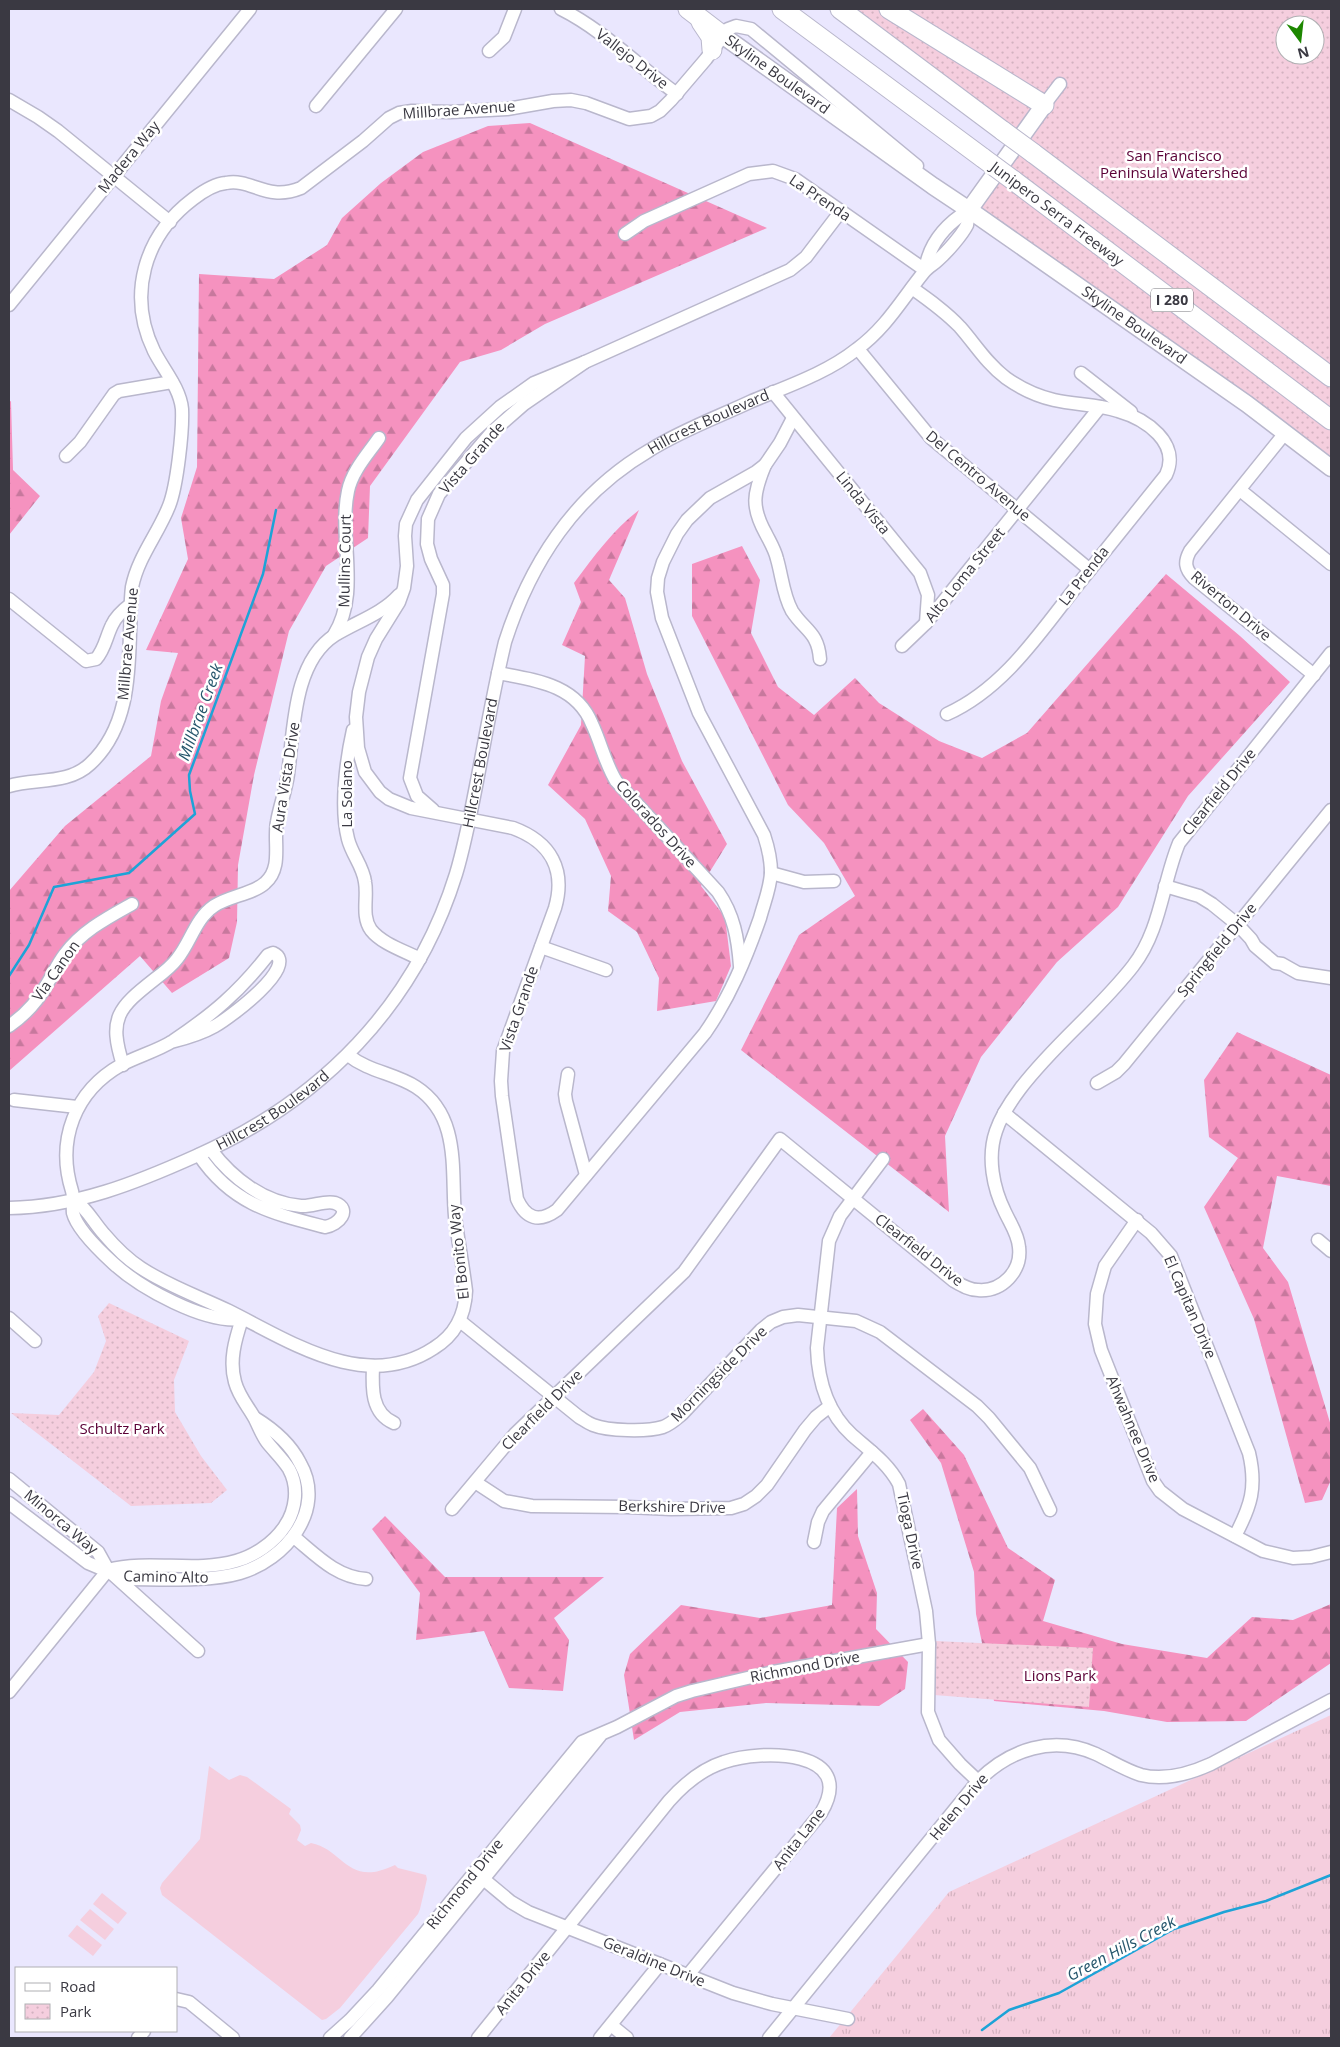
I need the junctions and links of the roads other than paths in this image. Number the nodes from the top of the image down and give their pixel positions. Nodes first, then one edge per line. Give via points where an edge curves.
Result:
1 (250, 9) edge
2 (396, 9) edge
3 (515, 9) edge
4 (561, 9) edge
5 (782, 9) edge
6 (840, 9) edge
7 (889, 9) edge
8 (691, 11) edge
9 (717, 43) junction
10 (489, 51) dead end
11 (1060, 84) dead end
12 (676, 94) junction
13 (9, 100) edge
14 (1044, 105) junction
15 (316, 106) dead end
16 (114, 176) junction
17 (969, 210) junction
18 (841, 211) junction
19 (170, 222) junction
20 (625, 234) dead end
21 (925, 270) junction
22 (912, 288) junction
23 (9, 305) edge
24 (858, 349) junction
25 (585, 362) junction
26 (1081, 373) dead end
27 (1331, 377) edge
28 (172, 382) junction
29 (773, 392) junction
30 (1100, 407) junction
31 (793, 418) junction
32 (1331, 420) edge
33 (1142, 422) junction
34 (1285, 433) junction
35 (379, 438) dead end
36 (66, 456) dead end
37 (765, 465) junction
38 (1331, 468) edge
39 (1240, 490) junction
40 (1017, 510) junction
41 (1331, 564) edge
42 (1090, 570) junction
43 (404, 588) junction
44 (9, 599) edge
45 (131, 604) junction
46 (926, 623) junction
47 (334, 635) junction
48 (902, 646) dead end
49 (1331, 653) edge
50 (820, 659) dead end
51 (498, 673) junction
52 (1314, 676) junction
53 (947, 714) dead end
54 (356, 717) junction
55 (9, 786) edge
56 (1331, 810) edge
57 (435, 812) junction
58 (469, 819) junction
59 (771, 872) junction
60 (834, 880) dead end
61 (1165, 886) junction
62 (132, 904) dead end
63 (1238, 925) junction
64 (541, 947) junction
65 (420, 959) junction
66 (606, 970) dead end
67 (741, 970) junction
68 (1331, 978) edge
69 (9, 1026) edge
70 (171, 1042) junction
71 (348, 1055) junction
72 (122, 1064) junction
73 (568, 1074) dead end
74 (1098, 1083) dead end
75 (14, 1100) dead end
76 (78, 1107) junction
77 (1004, 1113) junction
78 (211, 1150) junction
79 (199, 1155) junction
80 (883, 1159) dead end
81 (586, 1175) junction
82 (853, 1198) junction
83 (75, 1200) junction
84 (9, 1208) edge
85 (1137, 1220) junction
86 (1318, 1240) dead end
87 (1331, 1251) edge
88 (820, 1316) junction
89 (9, 1318) edge
90 (242, 1319) junction
91 (460, 1321) junction
92 (35, 1341) dead end
93 (373, 1366) junction
94 (554, 1397) junction
95 (830, 1406) junction
96 (254, 1418) junction
97 (394, 1423) dead end
98 (872, 1452) junction
99 (9, 1479) edge
100 (475, 1482) junction
101 (9, 1502) edge
102 (452, 1509) dead end
103 (1050, 1510) dead end
104 (1235, 1536) junction
105 (294, 1537) junction
106 (814, 1542) dead end
107 (1331, 1552) edge
108 (108, 1570) junction
109 (366, 1579) dead end
110 (928, 1644) junction
111 (198, 1651) dead end
112 (9, 1692) edge
113 (1331, 1700) edge
114 (978, 1781) junction
115 (479, 1876) junction
116 (566, 1927) junction
117 (660, 1964) junction
118 (688, 1975) junction
119 (178, 1999) edge
120 (794, 2008) junction
121 (848, 2019) dead end
122 (610, 2025) junction
123 (233, 2038) edge
124 (330, 2038) edge
125 (350, 2038) edge
126 (478, 2038) edge
127 (600, 2038) edge
128 (627, 2038) edge
129 (769, 2038) edge

1 - 16 street, Madera Way
2 - 15 street
3 - 10 street via 504,36
4 - 12 street, Vallejo Drive via 602,34
5 - 32 highway, Junipero Serra Freeway / I 280, bridge
6 - 27 highway, I 280, bridge
7 - 14 highway
8 - 9 highway
9 - 12 street, Millbrae Avenue
9 - 17 main road, Skyline Boulevard
11 - 14 street
12 - 19 street, Millbrae Avenue via 660,111 628,120 571,100 507,110 399,113 301,188 278,194 227,182 218,184 193,199
13 - 16 street via 38,117
14 - 17 main road, Hillcrest Boulevard
16 - 19 street
16 - 23 street, Madera Way
17 - 21 street, Hillcrest Boulevard via 955,218 941,234 927,256
17 - 34 main road, Skyline Boulevard
18 - 20 street, La Prenda via 795,179 773,171 761,172 749,174 644,221
18 - 21 street, La Prenda
18 - 25 street, Vista Grande via 806,257 790,270
19 - 28 street, Millbrae Avenue via 150,250 140,284 140,298 149,337
21 - 22 street, Hillcrest Boulevard
22 - 24 street, Hillcrest Boulevard via 892,317
22 - 30 street, La Prenda via 949,316 986,360 1006,378 1038,395
24 - 29 street, Hillcrest Boulevard
24 - 40 street, Del Centro Avenue via 932,438
25 - 43 street via 534,383 517,394 483,421 455,452 410,512 404,536 407,566
25 - 57 street, Vista Grande via 493,430 450,481 432,507 428,519 431,559 444,594 410,778 417,796
26 - 33 street, La Prenda
28 - 36 street via 114,394
28 - 45 street, Millbrae Avenue via 182,407 174,487 170,504 136,572
29 - 31 street, Linda Vista
29 - 51 street, Hillcrest Boulevard via 649,450 588,497 558,532 527,583 510,627
30 - 33 street, La Prenda via 1127,413
30 - 40 street, Alto Loma Street
31 - 37 street, Vista Grande
31 - 46 street, Linda Vista via 920,572 928,595
33 - 42 street, La Prenda via 1168,445 1170,466
34 - 38 main road, Skyline Boulevard
34 - 39 street, Riverton Drive
35 - 47 street, Mullins Court via 348,489 345,531 347,605
37 - 50 street via 756,489 755,511 777,558 787,599 798,619 818,643
37 - 59 street, Vista Grande via 710,498 687,520 663,562 657,592 662,618 699,713 760,824 768,847
39 - 41 street
39 - 52 street, Riverton Drive via 1190,551 1186,565 1194,578
40 - 42 street, Del Centro Avenue
40 - 46 street, Alto Loma Street
42 - 53 street, La Prenda via 1032,643 1001,676 965,705
43 - 47 street, Mullins Court via 391,604
43 - 54 street via 368,657
44 - 45 street via 86,662 92,662 100,655 112,625
45 - 55 street, Millbrae Avenue via 127,689 117,725 109,740 89,765 76,773 64,778
46 - 48 street, Alto Loma Street
47 - 72 street, Aura Vista Drive via 315,654 302,680 285,795 275,832 276,854 272,874 266,883 212,908 193,930 177,959 127,1003 116,1026
49 - 52 street, Clearfield Drive
51 - 58 street, Hillcrest Boulevard
51 - 67 street, Colorados Drive via 553,685 585,709 616,781 725,902 734,924
52 - 61 street, Clearfield Drive via 1182,837
54 - 57 street via 361,760 372,782 389,799
54 - 65 street, La Solano via 346,760 346,827 352,851 365,878 367,922 378,937
56 - 63 street, Springfield Drive
57 - 58 street, Vista Grande
58 - 64 street, Vista Grande via 526,832 552,858 557,869 559,894
58 - 65 street, Hillcrest Boulevard via 446,902
59 - 60 street via 804,882
59 - 67 street, Vista Grande via 766,898
61 - 63 street via 1199,896
61 - 77 street, Clearfield Drive via 1151,936 1133,966 1040,1064
62 - 69 street, Via Canon via 75,941 37,1000
63 - 68 street via 1275,963 1298,973
63 - 74 street, Springfield Drive via 1124,1064
64 - 66 street
64 - 81 street, Vista Grande via 507,1036 501,1066 502,1096 517,1199 528,1215 538,1218 549,1216
65 - 71 street, Hillcrest Boulevard via 387,1009
67 - 81 street, Vista Grande via 705,1032
70 - 70 street, El Bonito Way via 200,1033 234,1014 275,973 280,964 278,955 268,955 225,1003
70 - 72 street, El Bonito Way
71 - 78 street, Hillcrest Boulevard via 284,1108
71 - 91 street, El Bonito Way via 365,1066 417,1087 444,1119 452,1143 454,1206 466,1291
72 - 76 street, El Bonito Way via 97,1082
73 - 81 street via 566,1101
75 - 76 street
76 - 83 street, El Bonito Way via 66,1146 68,1176
77 - 82 street, Clearfield Drive via 992,1144 994,1177 1019,1248 1018,1263 1011,1276 1001,1284 990,1290 964,1287
77 - 85 street, El Capitan Drive
78 - 79 street, Hillcrest Boulevard
78 - 79 street via 226,1168 254,1190 301,1206 335,1202 343,1210 342,1217 338,1223 325,1227 261,1208 225,1185
79 - 83 street, Hillcrest Boulevard via 118,1189
80 - 82 street, Tioga Drive
82 - 88 street, Tioga Drive via 840,1216 829,1241
82 - 94 street, Clearfield Drive via 780,1139 684,1272
83 - 84 street, Hillcrest Boulevard
83 - 90 street, El Bonito Way via 114,1245 140,1267
85 - 104 street, El Capitan Drive via 1171,1256 1249,1453 1252,1498
85 - 104 street, Ahwahnee Drive via 1112,1254 1100,1280 1094,1309 1101,1350 1153,1481 1160,1491 1183,1509
86 - 87 street
88 - 94 street, Morningside Drive via 798,1315 771,1322 682,1414 662,1427 606,1428 592,1425
88 - 95 street, Tioga Drive via 818,1364
88 - 103 street, Morningside Drive via 856,1321 880,1332 977,1406 1030,1468
89 - 92 street
90 - 93 street, El Bonito Way via 328,1358
90 - 96 street, Camino Alto via 233,1353 233,1369 239,1394
91 - 93 street, El Bonito Way via 438,1346 424,1356 391,1366
91 - 94 street, Morningside Drive
93 - 97 street via 376,1407 381,1415
94 - 100 street, Clearfield Drive via 515,1434
95 - 98 street, Tioga Drive via 849,1432
95 - 100 street, Berkshire Drive via 816,1417 766,1486 750,1500 731,1508 532,1506 504,1501
96 - 105 street, Camino Alto via 276,1432 301,1463 306,1475 306,1512
96 - 108 street, Camino Alto via 266,1442 289,1470 295,1488 290,1518 274,1539 248,1556 223,1564 128,1566
98 - 106 street via 823,1511
98 - 110 street, Tioga Drive via 894,1473 899,1484 924,1597
99 - 108 street, Minorca Way via 98,1552
100 - 102 street, Clearfield Drive
101 - 108 street, Minorca Way via 88,1563
104 - 107 street, Ahwahnee Drive via 1264,1551 1286,1557 1311,1557
105 - 108 street, Camino Alto via 269,1560 240,1574 126,1579
105 - 109 street via 335,1570
108 - 111 street, Minorca Way
108 - 112 street
110 - 114 street, Tioga Drive via 927,1698 932,1725 948,1752
110 - 115 street, Richmond Drive via 773,1672 692,1691 587,1740 575,1749
113 - 114 street, Helen Drive via 1211,1764 1177,1776 1142,1775 1095,1754 1060,1746 1040,1747 1006,1758
114 - 120 street, Helen Drive
115 - 116 street, Geraldine Drive via 519,1907
115 - 124 street, Richmond Drive via 372,1997
115 - 125 street, Richmond Drive via 387,1997
116 - 117 street, Geraldine Drive
116 - 118 street, Anita Lane via 669,1801 694,1777 724,1762 741,1758 788,1756 812,1761 826,1776 830,1794 827,1804
116 - 126 street, Anita Drive
117 - 118 street, Geraldine Drive
117 - 122 street
118 - 120 street, Geraldine Drive via 752,1999
119 - 123 street via 189,2002
120 - 121 street, Geraldine Drive
120 - 129 street, Helen Drive
122 - 127 street
122 - 128 street

